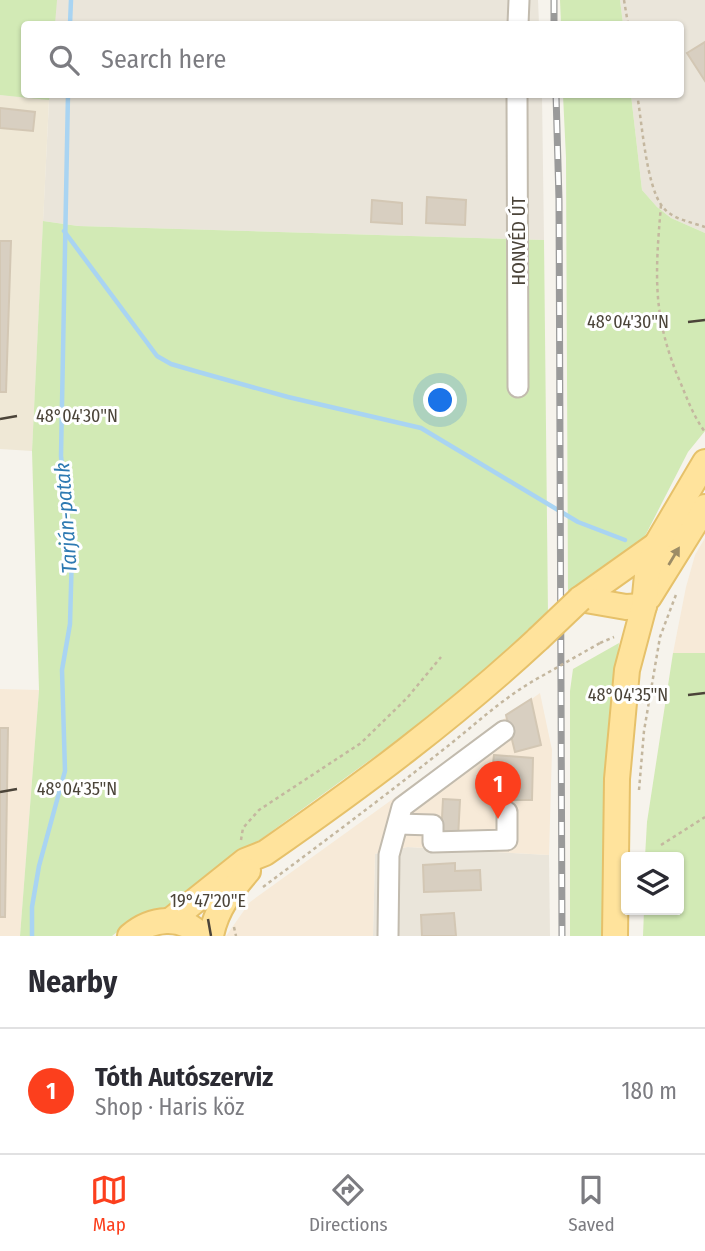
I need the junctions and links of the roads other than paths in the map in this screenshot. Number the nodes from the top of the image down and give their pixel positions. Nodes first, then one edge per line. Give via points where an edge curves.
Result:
1 (519, 0) edge
2 (518, 21) edge
3 (517, 98) edge
4 (518, 387) dead end
5 (704, 464) edge
6 (705, 507) edge
7 (656, 545) junction
8 (608, 579) junction
9 (580, 599) junction
10 (644, 606) junction
11 (504, 731) dead end
12 (507, 812) dead end
13 (400, 815) junction
14 (255, 857) junction
15 (171, 920) junction
16 (130, 936) edge
17 (201, 936) edge
18 (211, 936) edge
19 (388, 936) edge
20 (615, 936) edge

1 - 2 street
3 - 4 street, HONVÉD ÚT
5 - 7 main road
10 -> 6 main road
7 - 8 main road
7 - 10 main road
8 - 9 main road
8 - 10 main road via 640,593
9 - 10 main road
9 - 14 main road, bridge via 504,671 390,765
10 - 20 main road via 626,670 617,779
11 - 13 street
12 - 13 street via 507,840 433,842 433,825
13 - 19 street via 389,855
14 - 15 main road
14 - 18 main road via 222,902
15 - 16 main road via 145,926
15 - 17 main road via 191,926

